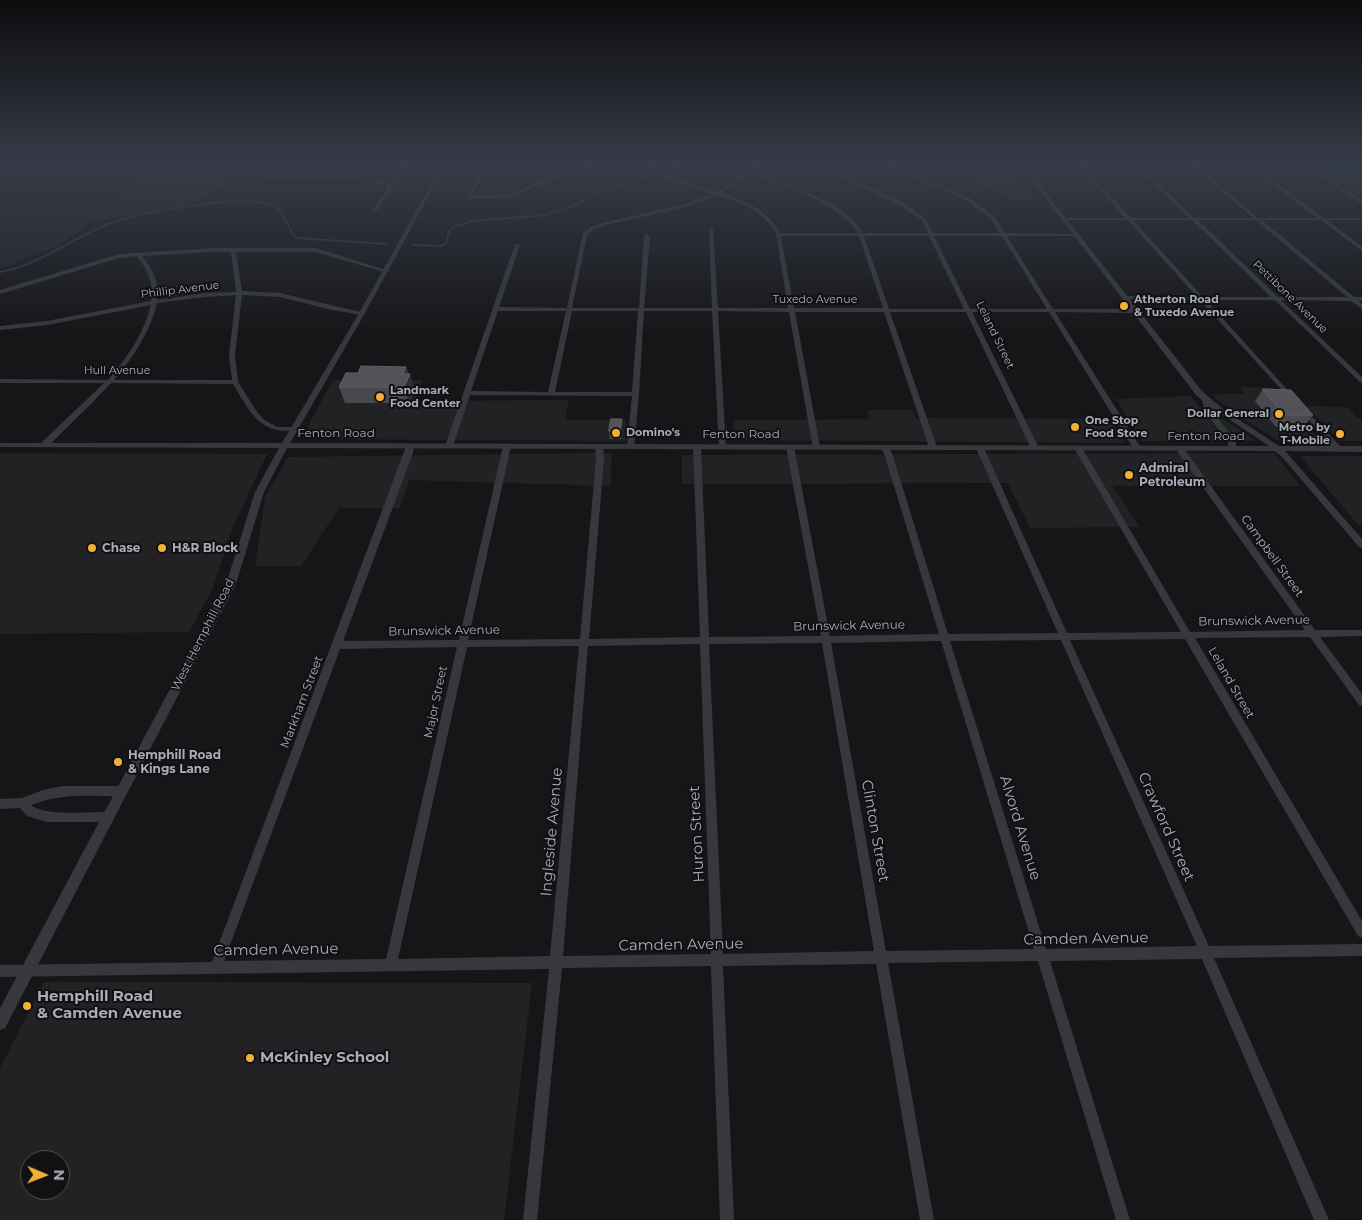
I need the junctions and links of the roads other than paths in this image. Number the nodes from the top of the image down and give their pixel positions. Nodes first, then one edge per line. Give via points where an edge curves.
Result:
1 (412, 223) edge
2 (607, 223) edge
3 (774, 223) edge
4 (855, 223) edge
5 (926, 223) edge
6 (996, 223) edge
7 (1067, 223) edge
8 (1133, 223) edge
9 (1197, 223) edge
10 (1263, 223) edge
11 (1327, 223) edge
12 (712, 229) dead end
13 (778, 234) junction
14 (860, 234) junction
15 (932, 234) junction
16 (1004, 234) junction
17 (1076, 235) junction
18 (647, 236) dead end
19 (517, 245) dead end
20 (233, 250) junction
21 (1362, 250) edge
22 (138, 254) junction
23 (386, 270) junction
24 (0, 292) edge
25 (239, 293) junction
26 (1125, 298) junction
27 (1201, 298) junction
28 (1276, 298) junction
29 (1352, 299) junction
30 (1362, 299) edge
31 (155, 302) junction
32 (1362, 308) edge
33 (495, 309) junction
34 (568, 310) junction
35 (642, 310) junction
36 (715, 310) junction
37 (792, 310) junction
38 (886, 310) junction
39 (969, 310) junction
40 (1051, 310) junction
41 (1136, 311) junction
42 (362, 312) junction
43 (0, 328) edge
44 (0, 381) edge
45 (110, 381) junction
46 (1362, 381) edge
47 (235, 382) junction
48 (467, 393) junction
49 (551, 394) junction
50 (636, 394) junction
51 (1206, 400) junction
52 (293, 429) junction
53 (0, 445) edge
54 (44, 445) junction
55 (284, 445) junction
56 (410, 446) junction
57 (449, 446) junction
58 (507, 446) junction
59 (599, 446) junction
60 (630, 446) junction
61 (697, 447) junction
62 (722, 447) junction
63 (790, 447) junction
64 (816, 447) junction
65 (884, 447) junction
66 (933, 448) junction
67 (980, 448) junction
68 (1035, 448) junction
69 (1078, 448) junction
70 (1138, 448) junction
71 (1179, 448) junction
72 (1232, 448) junction
73 (1279, 449) junction
74 (1338, 449) junction
75 (1362, 449) edge
76 (1362, 545) edge
77 (1312, 633) junction
78 (1362, 633) edge
79 (1189, 634) junction
80 (1065, 636) junction
81 (944, 638) junction
82 (826, 639) junction
83 (703, 640) junction
84 (583, 641) junction
85 (462, 643) junction
86 (337, 645) junction
87 (1362, 702) edge
88 (121, 791) junction
89 (22, 803) junction
90 (0, 804) edge
91 (107, 817) junction
92 (1362, 932) edge
93 (1362, 950) edge
94 (1205, 952) junction
95 (1044, 956) junction
96 (882, 958) junction
97 (718, 960) junction
98 (556, 962) junction
99 (391, 964) junction
100 (216, 967) junction
101 (28, 970) junction
102 (0, 971) edge
103 (0, 1023) edge
104 (530, 1220) edge
105 (727, 1220) edge
106 (928, 1220) edge
107 (1123, 1220) edge
108 (1322, 1220) edge

1 - 23 street, West Hemphill Road
2 - 34 street via 585,234
3 - 13 street
4 - 14 street
5 - 15 street, Leland Street
6 - 16 street
7 - 17 street
8 - 27 street
9 - 28 street, Pettibone Avenue
10 - 29 street
11 - 21 street
12 - 36 street
13 - 14 street
13 - 37 street
14 - 15 street
14 - 38 street
15 - 16 street
15 - 39 street, Leland Street
16 - 17 street
16 - 40 street
17 - 26 street
18 - 35 street
19 - 33 street
20 - 22 street
20 - 23 street via 316,250
20 - 25 street
22 - 24 street via 110,258
22 - 31 street via 154,278
23 - 42 street, West Hemphill Road
25 - 31 street, Phillip Avenue
25 - 42 street, Phillip Avenue via 280,296
25 - 47 street via 232,355
26 - 27 street
26 - 41 street
27 - 28 street
27 - 74 street
28 - 29 street
28 - 46 street, Pettibone Avenue
29 - 30 street
29 - 32 street
31 - 43 street, Phillip Avenue via 47,323
31 - 45 street via 140,341
33 - 34 street, Tuxedo Avenue
33 - 48 street
34 - 35 street, Tuxedo Avenue
34 - 49 street
35 - 36 street, Tuxedo Avenue
35 - 50 street
36 - 37 street, Tuxedo Avenue
36 - 62 street
37 - 38 street, Tuxedo Avenue
37 - 64 street
38 - 39 street, Tuxedo Avenue
38 - 66 street
39 - 40 street, Tuxedo Avenue
39 - 68 street, Leland Street
40 - 41 street, Tuxedo Avenue
40 - 70 street
41 - 51 street
42 - 52 street, West Hemphill Road
44 - 45 street, Hull Avenue
45 - 47 street, Hull Avenue
45 - 54 street
47 - 52 street via 261,420 276,429
48 - 49 street
48 - 57 street
49 - 50 street
50 - 60 street
51 - 72 street via 1209,412 1232,442
51 - 73 street
52 - 55 street, West Hemphill Road
53 - 54 street, Fenton Road
54 - 55 street, Fenton Road
55 - 56 street, Fenton Road
55 - 88 street, West Hemphill Road via 254,502 242,554 230,584
56 - 57 street, Fenton Road
56 - 86 street, Markham Street
57 - 58 street, Fenton Road
58 - 59 street, Fenton Road
58 - 85 street, Major Street
59 - 60 street, Fenton Road
59 - 84 street, Ingleside Avenue
60 - 61 street, Fenton Road
61 - 62 street, Fenton Road
61 - 83 street, Huron Street
62 - 63 street, Fenton Road
63 - 64 street, Fenton Road
63 - 82 street, Clinton Street
64 - 65 street, Fenton Road
65 - 66 street, Fenton Road
65 - 81 street, Alvord Avenue
66 - 67 street, Fenton Road
67 - 68 street, Fenton Road
67 - 80 street, Crawford Street
68 - 69 street, Fenton Road
69 - 70 street, Fenton Road
69 - 79 street, Leland Street
70 - 71 street, Fenton Road
71 - 72 street, Fenton Road
71 - 77 street, Campbell Street
72 - 73 street, Fenton Road
73 - 74 street, Fenton Road
73 - 76 street
74 - 75 street, Fenton Road
77 - 78 street, Brunswick Avenue
77 - 79 street, Brunswick Avenue
77 - 87 street, Campbell Street
79 - 80 street, Brunswick Avenue
79 - 92 street, Leland Street
80 - 81 street, Brunswick Avenue
80 - 94 street, Crawford Street
81 - 82 street, Brunswick Avenue
81 - 95 street, Alvord Avenue
82 - 83 street, Brunswick Avenue
82 - 96 street, Clinton Street
83 - 84 street, Brunswick Avenue
83 - 97 street, Huron Street
84 - 85 street, Brunswick Avenue
84 - 98 street, Ingleside Avenue
85 - 86 street, Brunswick Avenue
85 - 99 street, Major Street
86 - 100 street, Markham Street
88 - 89 street via 62,791
88 - 91 street, West Hemphill Road
89 - 90 street
89 - 91 street via 31,812 47,816
91 - 101 street, West Hemphill Road
93 - 94 street, Camden Avenue
94 - 95 street, Camden Avenue
94 - 108 street, Crawford Street
95 - 96 street, Camden Avenue
95 - 107 street, Alvord Avenue
96 - 97 street, Camden Avenue
96 - 106 street, Clinton Street
97 - 98 street, Camden Avenue
97 - 105 street, Huron Street
98 - 99 street, Camden Avenue
98 - 104 street, Ingleside Avenue
99 - 100 street, Camden Avenue
100 - 101 street, Camden Avenue
101 - 102 street, Camden Avenue
101 - 103 street, West Hemphill Road

